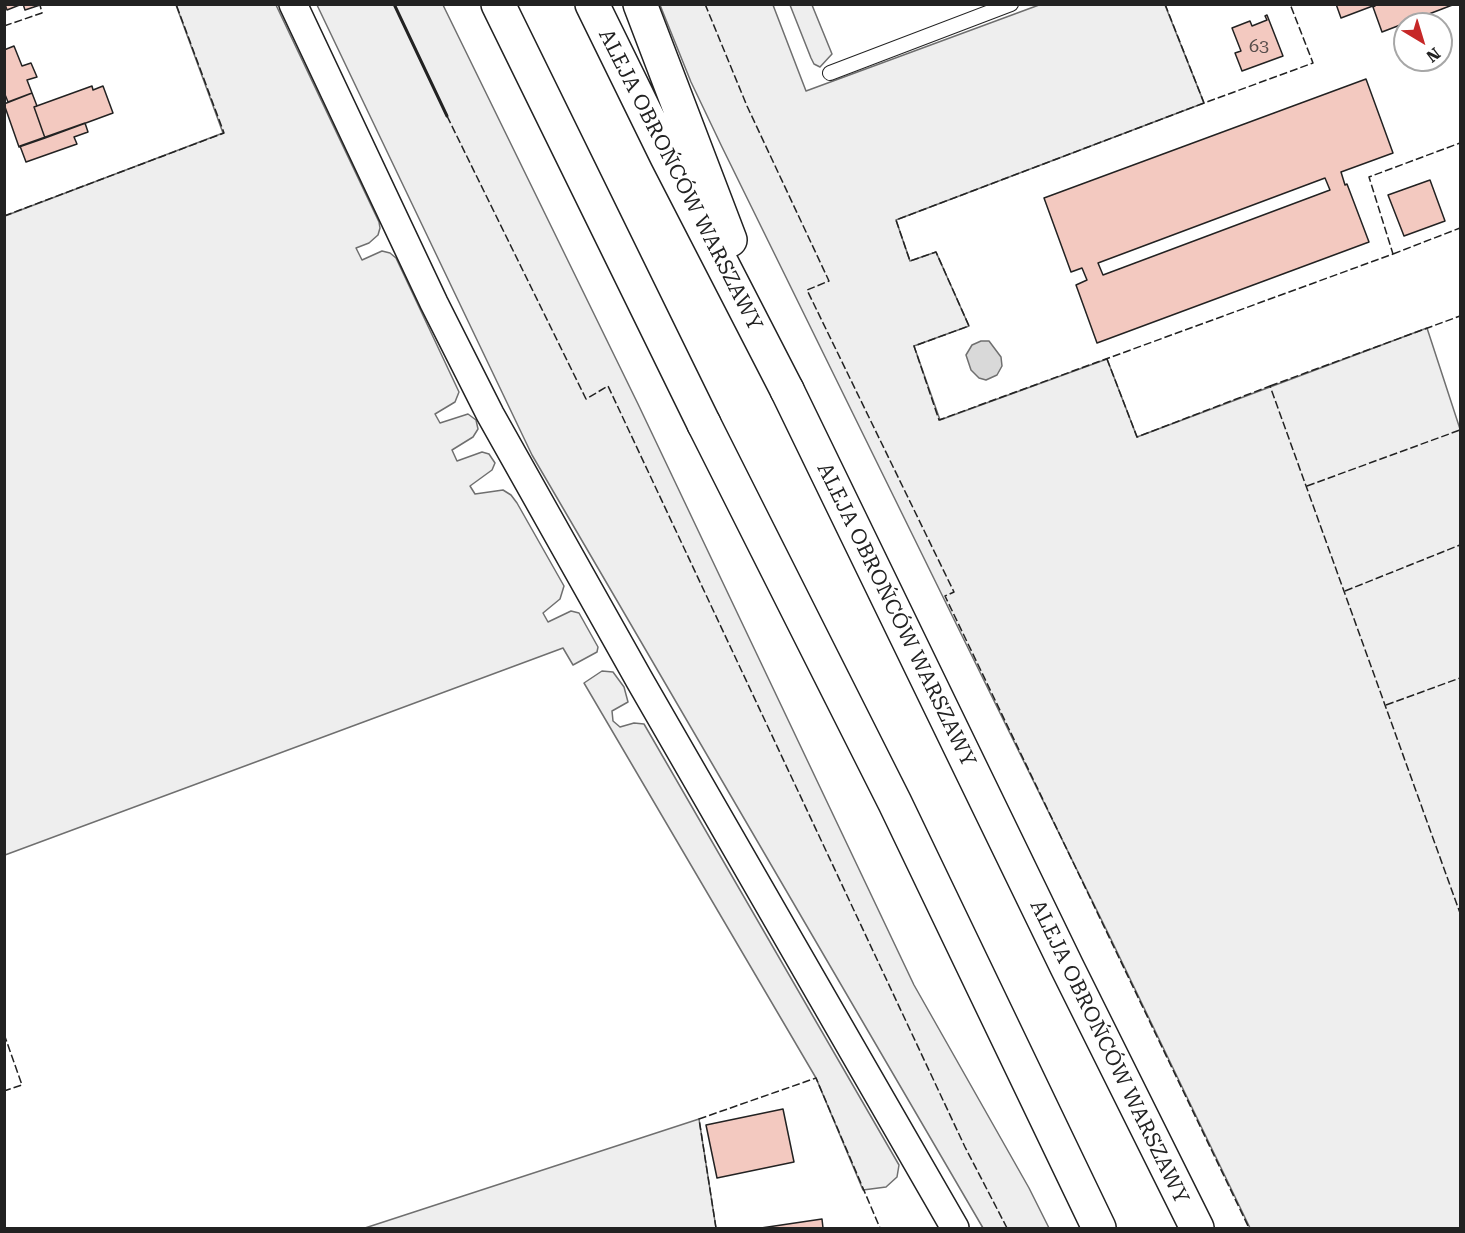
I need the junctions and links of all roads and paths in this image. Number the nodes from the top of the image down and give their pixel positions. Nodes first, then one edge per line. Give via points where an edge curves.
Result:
1 (293, 4) edge
2 (498, 4) edge
3 (592, 4) edge
4 (640, 4) edge
5 (1011, 4) edge
6 (830, 72) dead end
7 (787, 390) junction
8 (955, 1228) edge
9 (1099, 1228) edge
10 (1197, 1228) edge

1 - 8 street via 490,414
2 - 9 main road via 895,803
3 - 7 main road, ALEJA OBROŃCÓW WARSZAWY
4 - 7 main road
5 - 6 lane
7 - 10 main road, ALEJA OBROŃCÓW WARSZAWY

